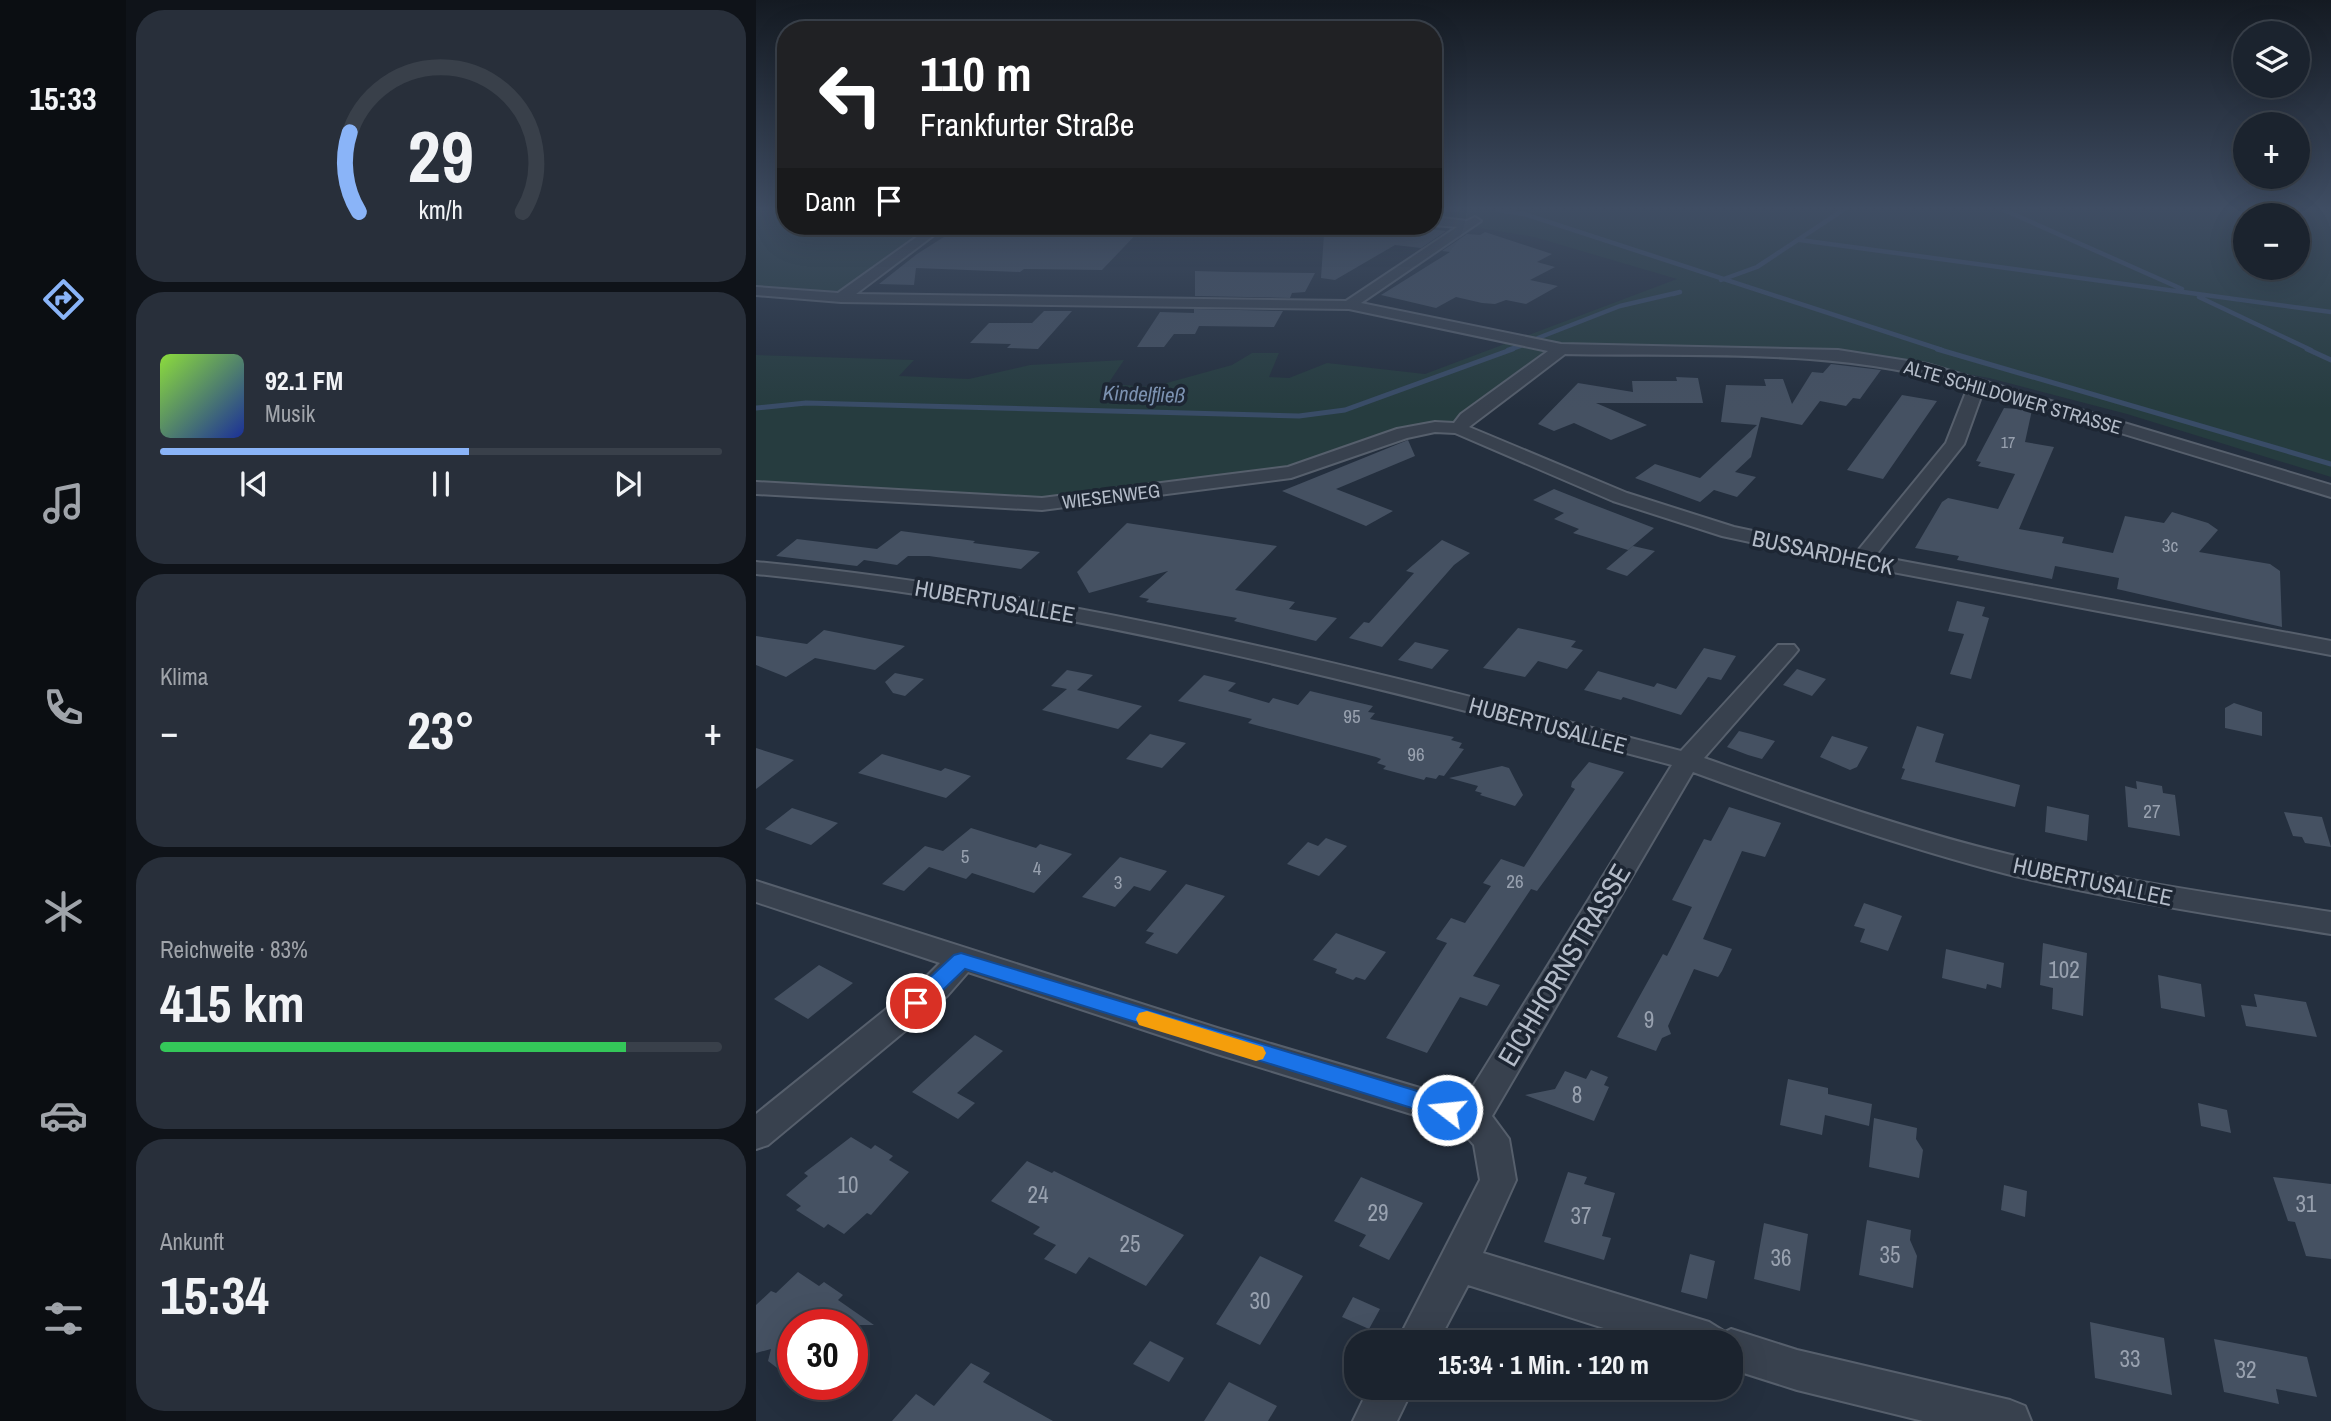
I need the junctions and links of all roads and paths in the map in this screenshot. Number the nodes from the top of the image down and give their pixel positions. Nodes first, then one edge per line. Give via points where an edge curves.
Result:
1 (871, 276) edge
2 (1392, 276) edge
3 (756, 292) edge
4 (841, 298) junction
5 (1349, 305) junction
6 (1561, 349) junction
7 (1977, 384) junction
8 (1459, 428) junction
9 (756, 488) edge
10 (2331, 491) edge
11 (1861, 560) junction
12 (756, 568) edge
13 (2331, 649) edge
14 (1786, 650) dead end
15 (1687, 761) junction
16 (756, 891) edge
17 (2331, 923) edge
18 (961, 960) junction
19 (1472, 1118) junction
20 (756, 1134) edge
21 (1459, 1264) junction
22 (1423, 1330) edge
23 (1671, 1330) edge
24 (1743, 1353) edge
25 (1385, 1400) edge
26 (1374, 1421) edge
27 (2010, 1421) edge

1 - 4 street
2 - 5 street
3 - 4 street, ALTE SCHILDOWER STRASSE
4 - 5 street, ALTE SCHILDOWER STRASSE
5 - 6 street, ALTE SCHILDOWER STRASSE
6 - 7 street, ALTE SCHILDOWER STRASSE via 1838,355 1927,369
6 - 8 street
7 - 10 street, ALTE SCHILDOWER STRASSE
7 - 11 street via 1955,444
8 - 9 street, WIESENWEG via 1403,433 1291,472 1042,504
8 - 11 street, BUSSARDHECK via 1552,471 1667,513 1729,532
11 - 13 street, BUSSARDHECK
12 - 15 street, HUBERTUSALLEE via 870,579 1008,601 1351,673
14 - 15 street, EICHHORNSTRASSE
15 - 17 street, HUBERTUSALLEE via 1873,827 2008,864 2161,896
15 - 19 street, EICHHORNSTRASSE
16 - 18 street
18 - 19 street
18 - 20 street via 936,987
19 - 21 street via 1490,1139 1498,1180
21 - 22 street
21 - 23 street
24 - 27 street
25 - 26 street

